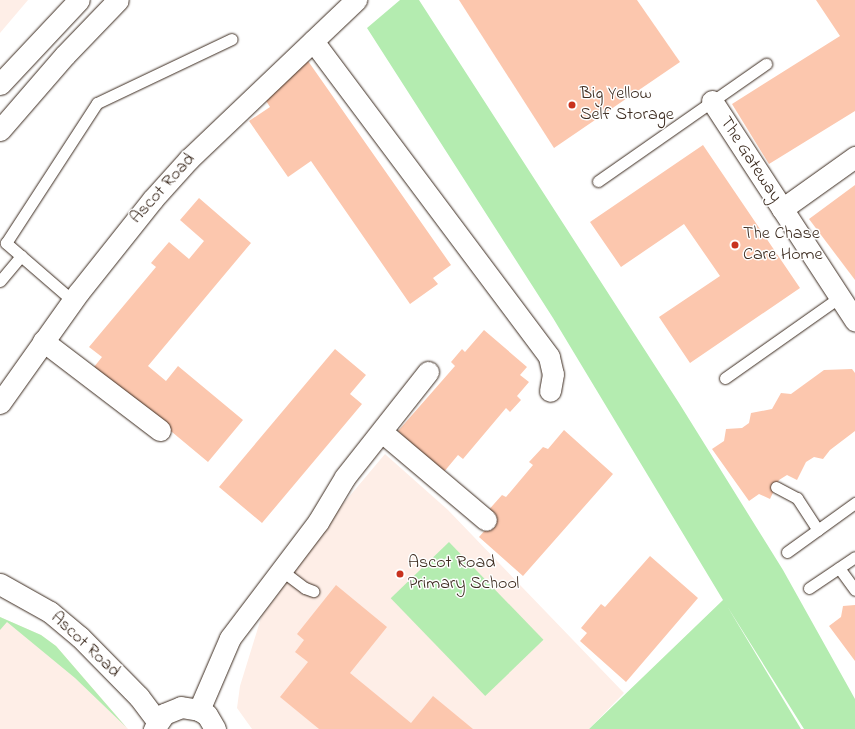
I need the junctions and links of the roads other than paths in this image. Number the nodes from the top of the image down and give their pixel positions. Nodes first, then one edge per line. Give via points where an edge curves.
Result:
1 (78, 0) edge
2 (118, 0) edge
3 (356, 0) edge
4 (232, 39) dead end
5 (313, 41) junction
6 (766, 64) dead end
7 (0, 84) edge
8 (712, 101) junction
9 (0, 130) edge
10 (855, 157) edge
11 (598, 181) dead end
12 (782, 209) junction
13 (3, 246) edge
14 (21, 256) junction
15 (0, 281) edge
16 (840, 297) junction
17 (73, 301) junction
18 (855, 320) edge
19 (43, 341) junction
20 (428, 372) dead end
21 (725, 378) dead end
22 (550, 391) dead end
23 (0, 402) edge
24 (160, 430) dead end
25 (382, 432) junction
26 (776, 487) dead end
27 (855, 503) edge
28 (486, 520) dead end
29 (818, 530) junction
30 (787, 552) dead end
31 (855, 557) edge
32 (840, 568) junction
33 (281, 570) junction
34 (0, 584) edge
35 (809, 588) dead end
36 (313, 590) dead end
37 (855, 590) edge
38 (199, 710) junction
39 (156, 725) edge
40 (215, 729) edge

1 - 7 street
2 - 9 street via 65,55
3 - 5 street, Ascot Road
4 - 13 lane via 98,103
5 - 17 street, Ascot Road via 189,159 128,227
5 - 22 street via 549,357 553,374
6 - 8 lane
8 - 11 lane
8 - 12 street, The Gateway
10 - 12 street
12 - 16 street, The Gateway
13 - 14 lane
14 - 15 lane
14 - 17 lane
16 - 18 street, The Gateway
16 - 21 lane
17 - 19 street, Ascot Road
19 - 23 street, Ascot Road
19 - 24 street
20 - 25 street
25 - 28 street
25 - 33 street via 345,477 318,522
26 - 29 lane via 797,498
27 - 29 lane
29 - 30 lane
31 - 32 lane
32 - 35 lane
32 - 37 lane
33 - 36 lane via 305,588
33 - 38 street via 230,638
34 - 39 street, Ascot Road via 50,612 80,637 139,697
38 - 39 street via 190,706 171,709
38 - 40 street via 207,716

